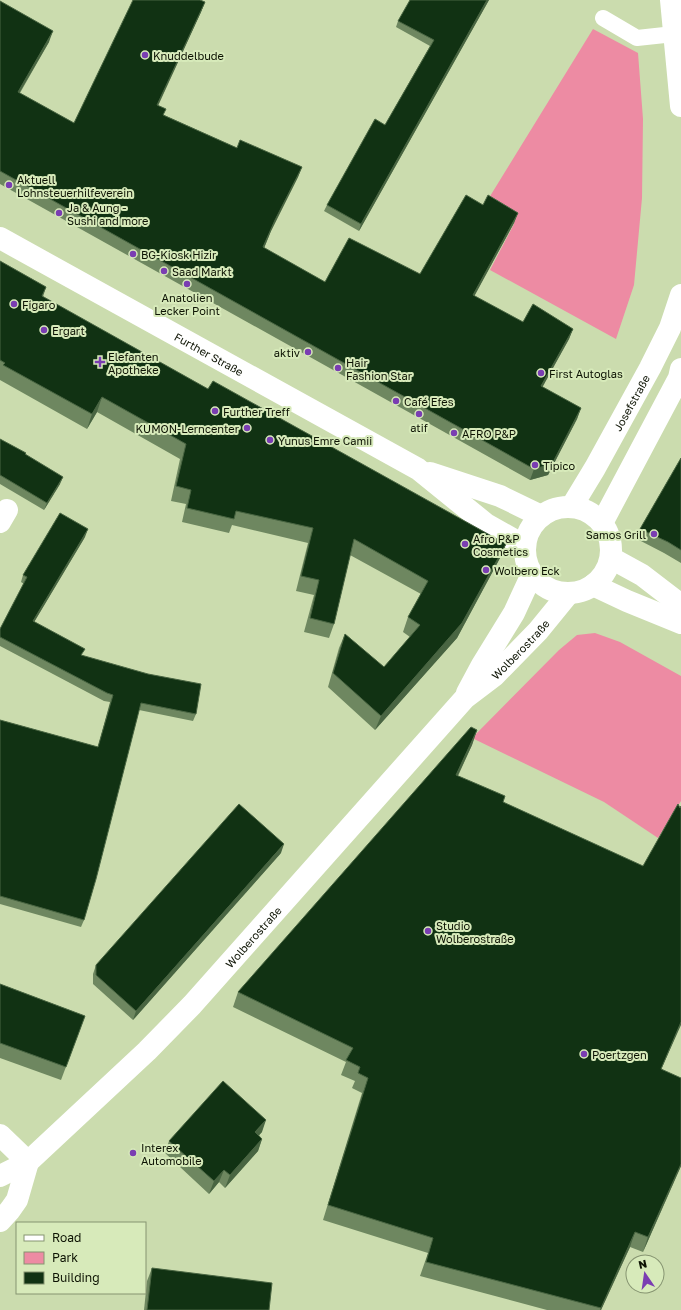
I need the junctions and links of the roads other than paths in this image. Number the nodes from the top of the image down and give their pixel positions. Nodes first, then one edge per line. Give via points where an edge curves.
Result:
1 (671, 0) edge
2 (603, 18) dead end
3 (674, 34) junction
4 (681, 106) edge
5 (0, 238) edge
6 (681, 295) edge
7 (681, 369) edge
8 (418, 469) junction
9 (572, 506) junction
10 (541, 516) junction
11 (602, 523) junction
12 (525, 546) junction
13 (611, 558) junction
14 (532, 574) junction
15 (593, 585) junction
16 (569, 593) junction
17 (681, 605) edge
18 (681, 624) edge
19 (465, 698) junction
20 (0, 1135) edge
21 (28, 1162) junction
22 (0, 1176) edge
23 (0, 1222) edge

1 - 3 street
2 - 3 lane via 637,38
3 - 4 street
5 - 8 street, Further Straße
6 - 9 street, Josefstraße via 670,328 650,368
7 - 11 street via 679,378
8 - 10 street, Further Straße via 500,496
8 - 12 street, Further Straße via 486,524
9 - 10 street via 556,508
9 - 11 street via 589,512
10 - 12 street via 530,529
11 - 13 street via 610,540
12 - 14 street via 526,561
13 - 15 street via 604,574
13 - 17 street via 642,575
14 - 16 street via 548,588
14 - 19 street, Wolberostraße via 514,613 482,664
15 - 16 street
15 - 18 street
16 - 19 street, Wolberostraße via 538,631 494,676
19 - 21 street, Wolberostraße via 192,1005 147,1051
20 - 21 street
21 - 22 street, Wolberostraße
21 - 23 street via 17,1200

